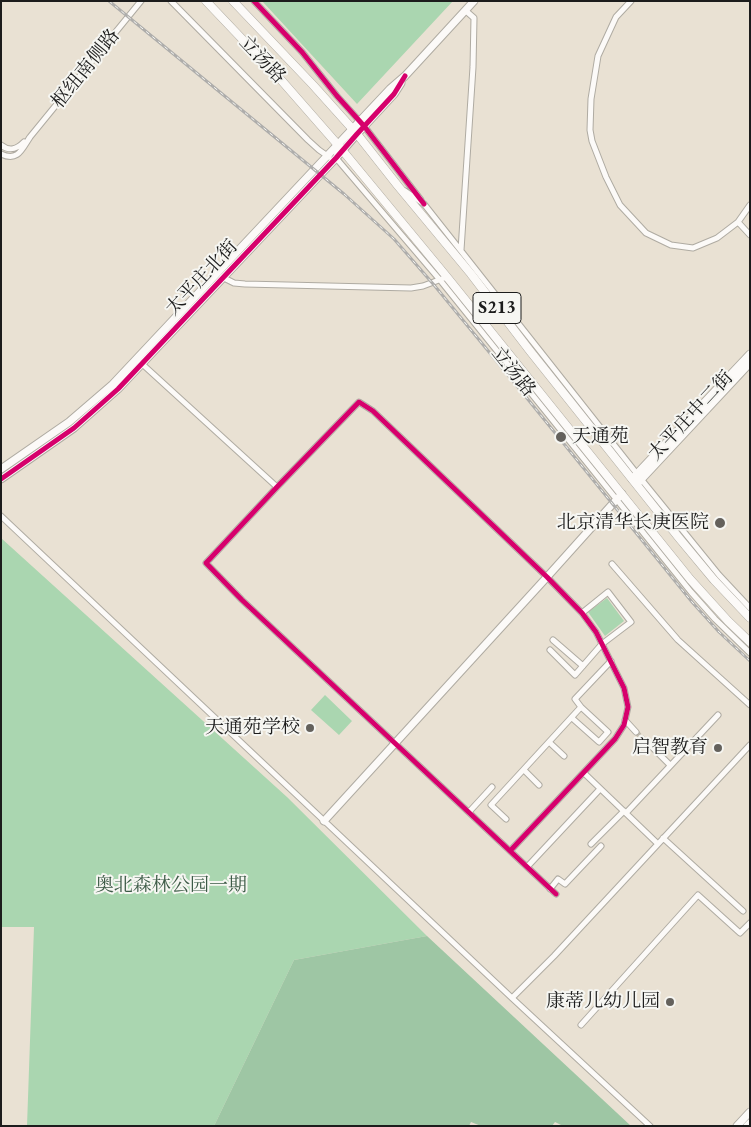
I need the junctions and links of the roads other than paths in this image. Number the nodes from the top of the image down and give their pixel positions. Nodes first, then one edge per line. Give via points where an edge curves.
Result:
1 (141, 1) edge
2 (172, 1) edge
3 (206, 1) edge
4 (233, 1) edge
5 (254, 1) edge
6 (474, 1) edge
7 (632, 1) edge
8 (466, 11) junction
9 (362, 124) junction
10 (355, 131) junction
11 (30, 137) junction
12 (1, 145) edge
13 (340, 148) junction
14 (1, 154) edge
15 (327, 157) junction
16 (336, 158) junction
17 (398, 186) junction
18 (424, 204) junction
19 (750, 206) edge
20 (738, 222) junction
21 (750, 235) edge
22 (462, 250) junction
23 (220, 276) junction
24 (443, 278) junction
25 (750, 354) edge
26 (140, 362) junction
27 (750, 364) edge
28 (1, 469) edge
29 (1, 479) edge
30 (637, 479) junction
31 (277, 486) junction
32 (620, 497) junction
33 (1, 516) edge
34 (612, 564) dead end
35 (547, 576) junction
36 (750, 608) edge
37 (582, 613) junction
38 (750, 618) edge
39 (553, 640) dead end
40 (750, 642) edge
41 (602, 644) junction
42 (550, 650) dead end
43 (750, 653) edge
44 (611, 662) junction
45 (583, 666) junction
46 (750, 705) edge
47 (581, 707) junction
48 (718, 715) dead end
49 (572, 718) junction
50 (625, 720) junction
51 (636, 732) tunnel mouth
52 (549, 742) junction
53 (395, 743) junction
54 (650, 745) tunnel mouth
55 (750, 745) edge
56 (564, 756) dead end
57 (670, 765) junction
58 (524, 770) junction
59 (584, 773) junction
60 (539, 785) dead end
61 (492, 787) dead end
62 (600, 789) junction
63 (469, 812) junction
64 (625, 812) junction
65 (506, 819) dead end
66 (324, 821) junction
67 (663, 838) junction
68 (591, 844) dead end
69 (658, 844) junction
70 (601, 846) dead end
71 (510, 851) junction
72 (526, 867) junction
73 (550, 889) junction
74 (556, 894) dead end
75 (743, 911) dead end
76 (748, 927) edge
77 (512, 998) junction
78 (581, 1025) dead end
79 (750, 1112) edge
80 (750, 1123) edge
81 (650, 1126) edge
82 (737, 1126) edge
83 (747, 1126) edge

1 - 11 street, 枢纽南侧路
2 - 15 street
3 - 13 main road, 立汤路 / S213
4 - 10 main road, 立汤路 / S213
5 - 9 street
6 - 8 main road, 太平庄北街
7 - 20 street via 616,17 598,56 591,99 592,141 606,177 620,205 637,225 671,245 693,248 717,238
8 - 9 main road, 太平庄北街 via 390,89
8 - 22 street via 474,18
9 - 10 main road, 太平庄北街
9 - 18 street
10 - 13 main road, 太平庄北街
10 - 17 main road, 立汤路 / S213
11 - 12 street via 15,149
11 - 14 street, 枢纽南侧路 via 20,153 13,157
13 - 15 main road, 太平庄北街
13 - 16 main road, 太平庄北街
13 - 24 main road, 立汤路 / S213
15 - 16 street
15 - 23 main road, 太平庄北街
16 - 23 main road, 太平庄北街
16 - 24 street, 立汤路 / S213
17 - 18 street, 立汤路 / S213
17 - 30 main road, 立汤路 / S213
18 - 22 street, 立汤路 / S213
19 - 20 street
20 - 21 street
22 - 30 street, 立汤路 / S213
23 - 24 street via 245,284 412,288
23 - 26 main road, 太平庄北街
24 - 32 main road, 立汤路 / S213
25 - 30 main road, 太平庄中二街
26 - 28 main road, 太平庄北街 via 83,411
26 - 29 main road, 太平庄北街 via 104,403
26 - 31 street
27 - 30 main road, 太平庄中二街
30 - 36 street, 立汤路 / S213
30 - 38 main road, 立汤路 / S213 via 714,580
31 - 35 street via 359,402 373,411
31 - 53 street via 206,563
32 - 35 main road
32 - 40 main road, 立汤路 / S213 via 696,586
32 - 43 street, 立汤路 / S213 via 643,533 691,592
33 - 66 street
34 - 46 street via 678,640
35 - 37 street
35 - 53 main road
37 - 41 street
37 - 41 street via 608,592 631,622
39 - 45 street
41 - 44 street
41 - 45 street
42 - 45 street via 576,675
44 - 47 street via 574,699
44 - 50 street via 624,688 628,707
47 - 49 street
47 - 49 street via 608,732 599,742
48 - 57 street
49 - 52 street
50 - 51 street
50 - 59 street via 615,739
52 - 56 street
52 - 58 street
53 - 63 street
53 - 66 main road
54 - 57 street
55 - 67 street
57 - 64 street
58 - 60 street
58 - 65 street via 491,805
59 - 62 street
59 - 71 street
61 - 63 street
62 - 64 street
62 - 72 street
63 - 71 street
64 - 68 street
64 - 69 street
66 - 77 street
67 - 69 street
67 - 75 street
69 - 77 street
70 - 73 street via 565,884 558,879
71 - 72 street
72 - 73 street
73 - 74 street
76 - 78 street via 740,933 698,895
77 - 81 street
79 - 82 main road
80 - 83 main road

